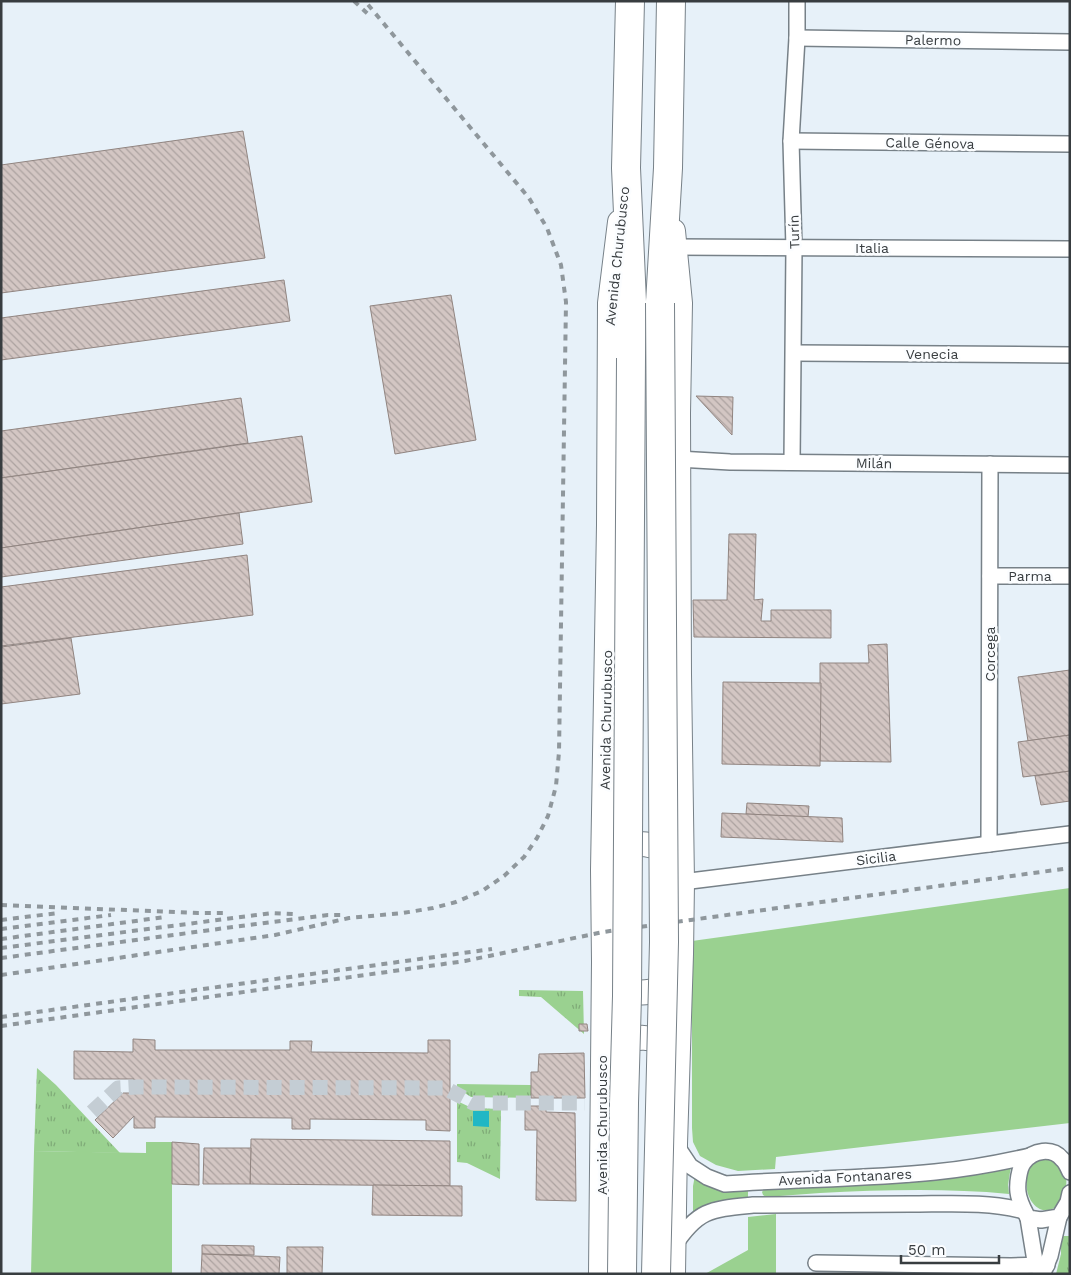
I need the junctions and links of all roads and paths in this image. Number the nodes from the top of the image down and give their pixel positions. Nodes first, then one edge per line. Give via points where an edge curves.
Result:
1 (630, 1) edge
2 (671, 1) edge
3 (797, 1) edge
4 (797, 38) junction
5 (1070, 42) edge
6 (791, 141) junction
7 (1070, 144) edge
8 (626, 168) junction
9 (668, 168) junction
10 (675, 247) junction
11 (794, 248) junction
12 (1070, 249) edge
13 (794, 353) junction
14 (1070, 355) edge
15 (678, 459) junction
16 (792, 462) junction
17 (990, 464) junction
18 (1070, 465) edge
19 (990, 576) junction
20 (1070, 576) edge
21 (1070, 834) edge
22 (989, 844) junction
23 (603, 870) junction
24 (682, 875) junction
25 (680, 981) junction
26 (604, 987) junction
27 (678, 1059) junction
28 (603, 1062) junction
29 (675, 1144) junction
30 (1030, 1156) junction
31 (1070, 1172) edge
32 (752, 1182) junction
33 (1070, 1193) edge
34 (753, 1205) junction
35 (1026, 1214) junction
36 (1059, 1217) junction
37 (674, 1247) junction
38 (816, 1263) dead end
39 (1042, 1270) edge
40 (601, 1274) edge
41 (622, 1274) edge
42 (656, 1274) edge
43 (674, 1274) edge

1 - 8 highway, Avenida Churubusco
2 - 9 highway
3 - 4 street, Turín
4 - 5 street, Palermo
4 - 6 street, Turín
6 - 7 street, Calle Génova
6 - 11 street, Turín
8 - 23 main road, Avenida Churubusco via 610,303
8 - 41 highway, Avenida Churubusco, bridge via 632,302
9 - 10 main road
9 - 42 highway, bridge via 660,303 664,942
10 - 11 street, Italia
10 - 15 main road via 680,303
11 - 12 street, Italia
11 - 13 street, Turín
13 - 14 street, Venecia
13 - 16 street, Turín
15 - 16 street, Milán
15 - 24 main road
16 - 17 street, Milán
17 - 18 street, Milán
17 - 19 street, Corcega
19 - 20 street, Parma
19 - 22 street, Corcega
21 - 22 street, Sicilia
22 - 24 street, Sicilia
23 - 24 main road via 611,855 619,849 646,843 673,857
23 - 26 main road, Avenida Churubusco
24 - 25 main road
25 - 26 main road via 670,988 646,992
25 - 27 main road
26 - 28 main road, Avenida Churubusco
27 - 28 main road via 659,1040 641,1038 625,1041
27 - 29 main road
28 - 40 main road, Avenida Churubusco
29 - 32 street, Avenida Fontanares via 690,1166 707,1177 725,1184
29 - 37 main road
30 - 31 street, Avenida Fontanares via 1044,1151 1055,1153
30 - 32 street, Avenida Fontanares via 937,1172
30 - 35 street via 1023,1163 1017,1192
32 - 34 street
33 - 36 street
34 - 35 street, Avenida Fontanares via 978,1204 1009,1207
34 - 37 street, Avenida Fontanares via 710,1211 694,1220
35 - 36 street, Avenida Fontanares via 1041,1220
35 - 39 street
36 - 39 street via 1054,1243
37 - 43 main road
38 - 39 street

